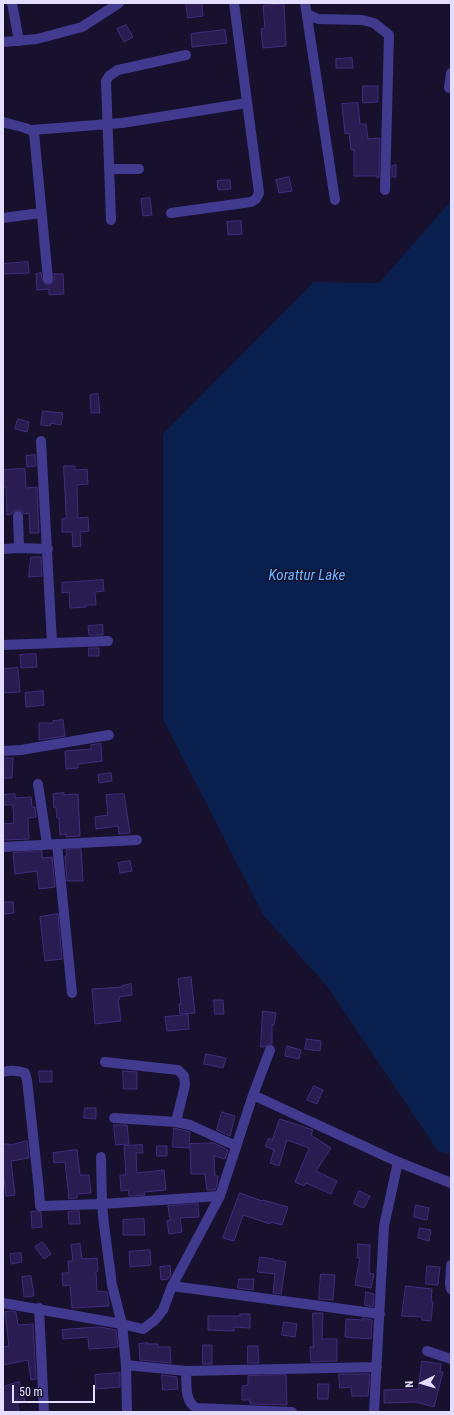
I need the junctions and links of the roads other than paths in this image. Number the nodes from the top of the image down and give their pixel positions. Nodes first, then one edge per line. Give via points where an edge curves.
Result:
1 (12, 3) edge
2 (119, 3) edge
3 (234, 3) edge
4 (305, 3) edge
5 (307, 14) junction
6 (19, 41) junction
7 (3, 42) edge
8 (186, 55) dead end
9 (451, 73) edge
10 (449, 88) dead end
11 (247, 103) junction
12 (3, 122) edge
13 (107, 124) junction
14 (32, 130) junction
15 (139, 168) dead end
16 (110, 169) junction
17 (384, 190) dead end
18 (335, 200) dead end
19 (41, 212) junction
20 (171, 213) dead end
21 (3, 218) edge
22 (111, 220) dead end
23 (48, 279) dead end
24 (41, 441) dead end
25 (18, 516) dead end
26 (19, 548) junction
27 (3, 549) edge
28 (48, 549) junction
29 (108, 641) dead end
30 (52, 643) junction
31 (3, 645) edge
32 (109, 734) dead end
33 (3, 751) edge
34 (38, 784) dead end
35 (137, 840) dead end
36 (52, 844) junction
37 (3, 847) edge
38 (72, 993) dead end
39 (270, 1050) dead end
40 (105, 1062) dead end
41 (3, 1072) edge
42 (253, 1095) junction
43 (114, 1118) dead end
44 (176, 1122) junction
45 (236, 1146) junction
46 (101, 1157) dead end
47 (398, 1162) junction
48 (451, 1183) edge
49 (220, 1196) junction
50 (102, 1204) junction
51 (451, 1265) edge
52 (172, 1286) junction
53 (451, 1289) edge
54 (3, 1303) edge
55 (39, 1308) junction
56 (380, 1314) junction
57 (122, 1324) junction
58 (427, 1351) dead end
59 (451, 1359) edge
60 (126, 1365) junction
61 (377, 1367) junction
62 (186, 1371) junction
63 (193, 1410) edge
64 (44, 1412) edge
65 (127, 1412) edge
66 (292, 1412) edge
67 (374, 1412) edge

1 - 6 street
2 - 6 street via 82,27
3 - 11 street
4 - 5 street
5 - 17 street via 318,19 362,20 374,23 389,36
5 - 18 street
6 - 7 street
8 - 13 street via 118,70 109,76 106,81
9 - 10 street
11 - 13 street
11 - 20 street via 259,193 256,199 251,202
12 - 14 street
13 - 14 street
13 - 16 street
14 - 19 street
15 - 16 street
16 - 22 street
19 - 21 street
19 - 23 street
24 - 28 street
25 - 26 street
26 - 27 street
26 - 28 street
28 - 30 street
29 - 30 street
30 - 31 street
32 - 33 street
34 - 36 street
35 - 36 street
36 - 37 street
36 - 38 street
39 - 42 street
40 - 44 street via 178,1070 184,1076 185,1085
41 - 50 street via 19,1070 25,1073 27,1080 40,1206
42 - 45 street
42 - 47 street
43 - 44 street
44 - 45 street via 190,1125
45 - 49 street
46 - 50 street
47 - 48 street
47 - 56 street via 384,1226
49 - 50 street
49 - 52 street
50 - 57 street via 112,1285
51 - 53 street
52 - 56 street
52 - 57 street via 163,1310 155,1320 143,1329
54 - 55 street
55 - 57 street
55 - 64 street
56 - 61 street
57 - 60 street
58 - 59 street
60 - 62 street
60 - 65 street
61 - 62 street
61 - 67 street
62 - 63 street via 188,1400
63 - 66 street

